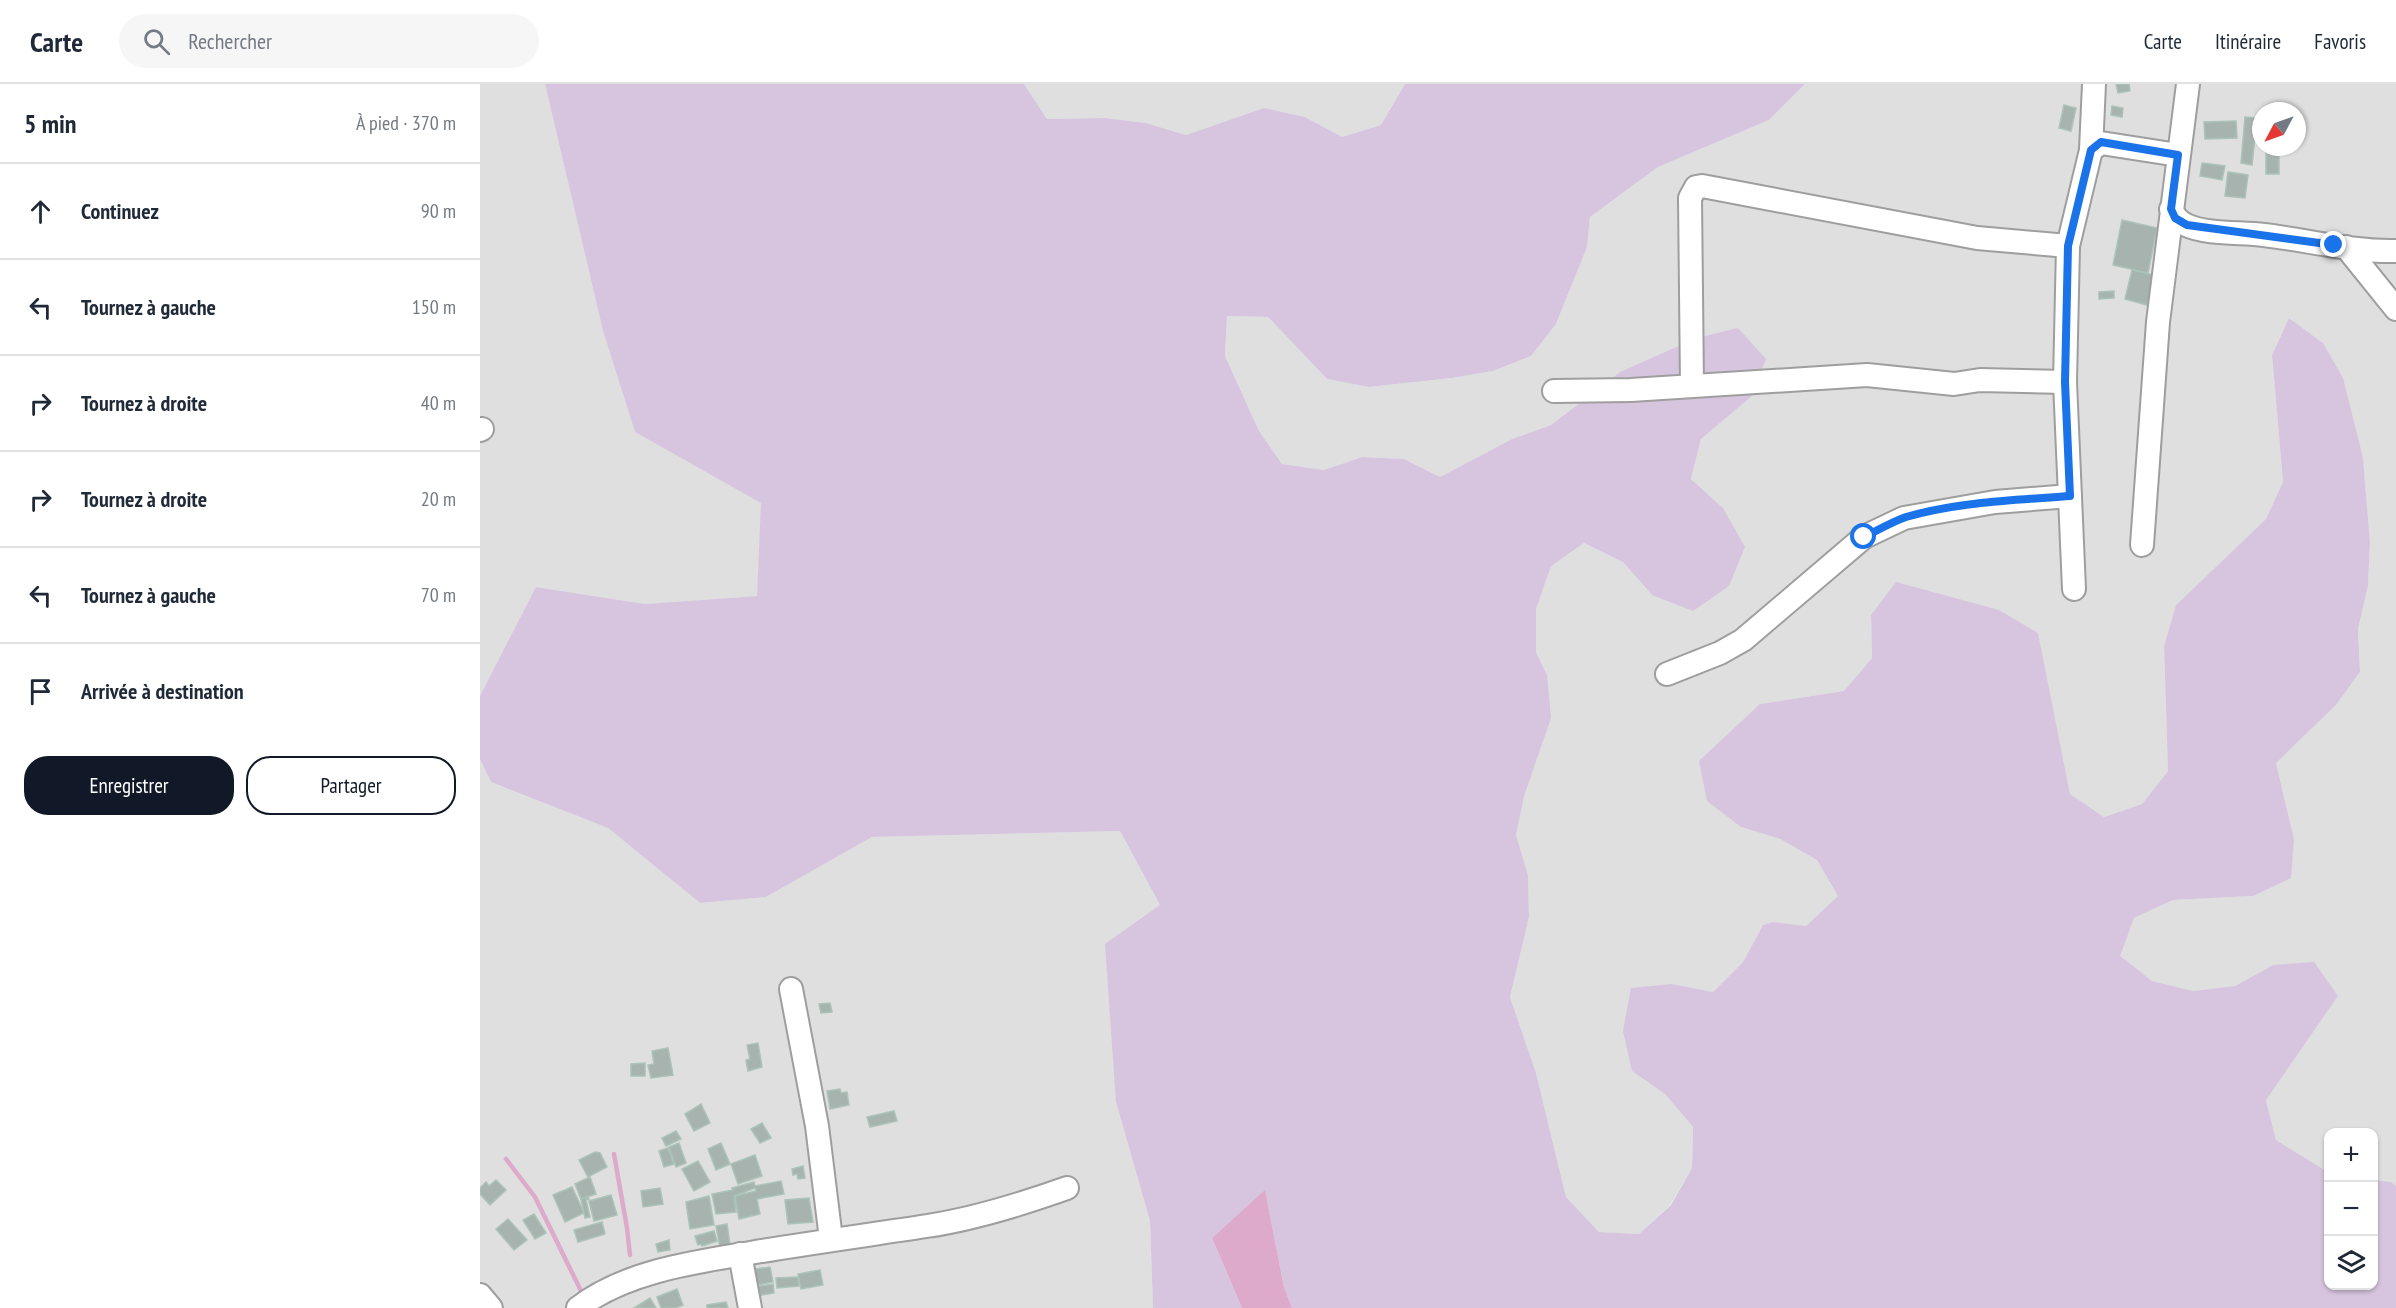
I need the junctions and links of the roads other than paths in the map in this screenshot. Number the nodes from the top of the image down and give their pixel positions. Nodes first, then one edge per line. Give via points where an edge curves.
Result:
1 (2094, 84) edge
2 (2188, 84) edge
3 (2091, 150) junction
4 (2178, 155) junction
5 (2171, 209) junction
6 (2068, 246) junction
7 (2346, 247) junction
8 (2396, 251) edge
9 (2396, 309) edge
10 (2065, 382) junction
11 (1692, 386) junction
12 (1554, 392) dead end
13 (2070, 496) junction
14 (2142, 545) dead end
15 (2074, 589) dead end
16 (1667, 674) dead end
17 (791, 989) dead end
18 (1068, 1188) dead end
19 (831, 1239) junction
20 (740, 1254) junction
21 (480, 1295) edge
22 (491, 1308) edge
23 (578, 1308) edge
24 (750, 1308) edge

1 - 3 street
2 - 4 street
3 - 4 street via 2101,142
3 - 6 street
4 - 5 street
5 - 7 street via 2175,218 2187,225
5 - 14 street via 2158,322
6 - 10 street
6 - 11 street via 1977,238 1696,187 1690,198
7 - 8 street
7 - 9 street
10 - 11 street via 1980,380 1954,384 1867,375
10 - 13 street
11 - 12 street
13 - 15 street
13 - 16 street via 1995,502 1904,518 1864,537 1743,640
17 - 19 street via 817,1126
18 - 19 street via 929,1226
19 - 20 street
20 - 23 street via 687,1263 618,1285
20 - 24 street
21 - 22 street

